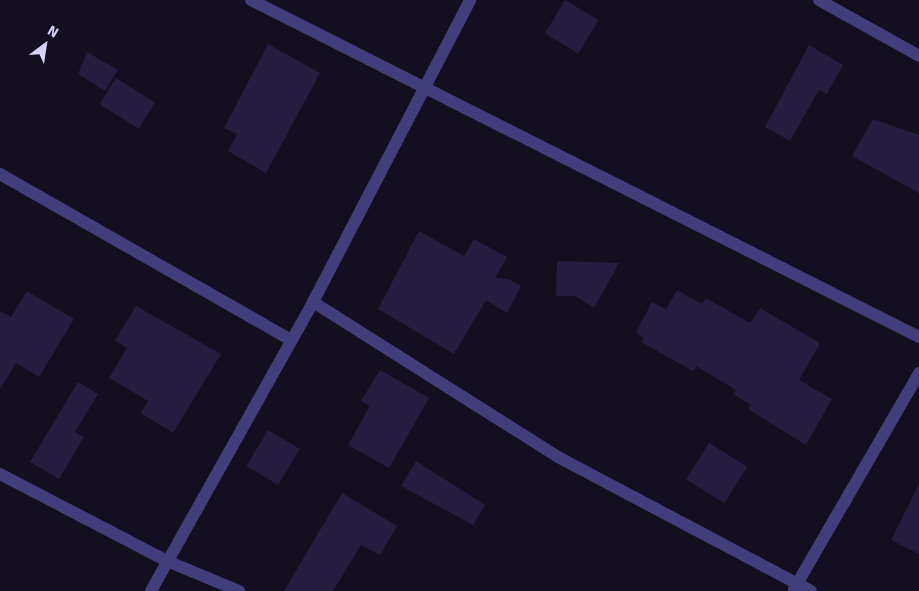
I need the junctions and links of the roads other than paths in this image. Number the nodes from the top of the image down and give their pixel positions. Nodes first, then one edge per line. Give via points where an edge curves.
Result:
1 (251, 0) edge
2 (470, 0) edge
3 (819, 0) edge
4 (919, 56) edge
5 (423, 89) junction
6 (0, 174) edge
7 (313, 302) junction
8 (919, 337) edge
9 (292, 340) junction
10 (919, 373) edge
11 (0, 474) edge
12 (167, 561) junction
13 (796, 587) edge
14 (151, 591) edge
15 (239, 591) edge
16 (811, 591) edge

1 - 5 street
2 - 5 street
3 - 4 street
5 - 7 street
5 - 8 street
6 - 9 street
7 - 9 street
7 - 13 street via 558,457
9 - 12 street
10 - 13 street
11 - 12 street
12 - 14 street
12 - 15 street
13 - 16 street

